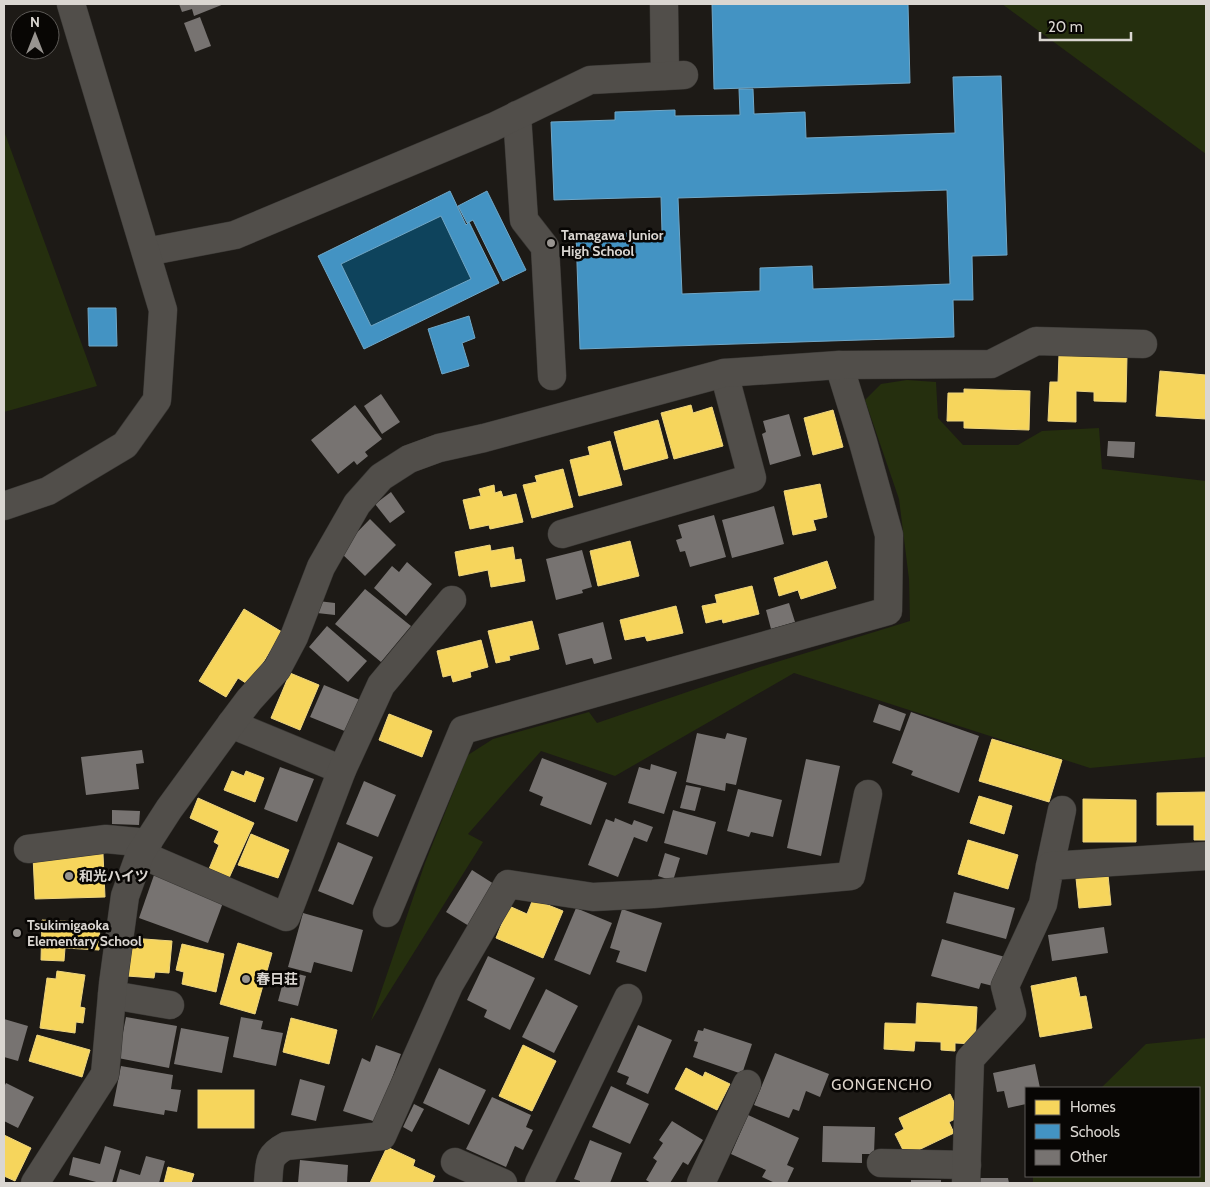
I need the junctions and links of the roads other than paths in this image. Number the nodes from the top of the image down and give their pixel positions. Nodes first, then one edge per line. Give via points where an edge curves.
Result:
1 (71, 4) edge
2 (664, 4) edge
3 (517, 116) junction
4 (146, 252) junction
5 (1143, 344) dead end
6 (839, 364) junction
7 (724, 373) junction
8 (552, 376) dead end
9 (4, 506) edge
10 (562, 534) dead end
11 (452, 600) dead end
12 (231, 724) junction
13 (342, 770) junction
14 (868, 794) dead end
15 (1062, 810) dead end
16 (144, 848) junction
17 (28, 849) dead end
18 (1206, 856) edge
19 (1050, 866) junction
20 (387, 913) dead end
21 (112, 995) junction
22 (628, 998) dead end
23 (170, 1005) dead end
24 (747, 1084) dead end
25 (455, 1162) dead end
26 (881, 1163) dead end
27 (966, 1174) edge
28 (35, 1183) edge
29 (268, 1183) edge
30 (503, 1183) edge
31 (539, 1183) edge
32 (701, 1183) edge

1 - 4 street
2 - 3 street via 674,76 590,80
3 - 4 street via 235,235
3 - 8 street via 524,220 544,247
4 - 9 street via 163,310 157,400 125,445 48,491
5 - 6 street via 1036,341 990,364
6 - 7 street
6 - 20 street via 889,535 888,610 463,730
7 - 10 street via 752,478
7 - 12 street via 439,448 409,459 381,477 357,504 321,567 294,638 277,669
11 - 13 street via 381,685
12 - 13 street
12 - 16 street
13 - 16 street via 286,917
14 - 29 street via 851,876 593,897 508,884 449,985 382,1136 286,1146 275,1152 270,1162
15 - 19 street
16 - 17 street via 106,839
16 - 21 street via 125,896
18 - 19 street
19 - 27 street via 1043,904 1005,986 1012,1013 970,1059
21 - 23 street
21 - 28 street via 105,1074
22 - 31 street
24 - 32 street
25 - 30 street
26 - 27 street

